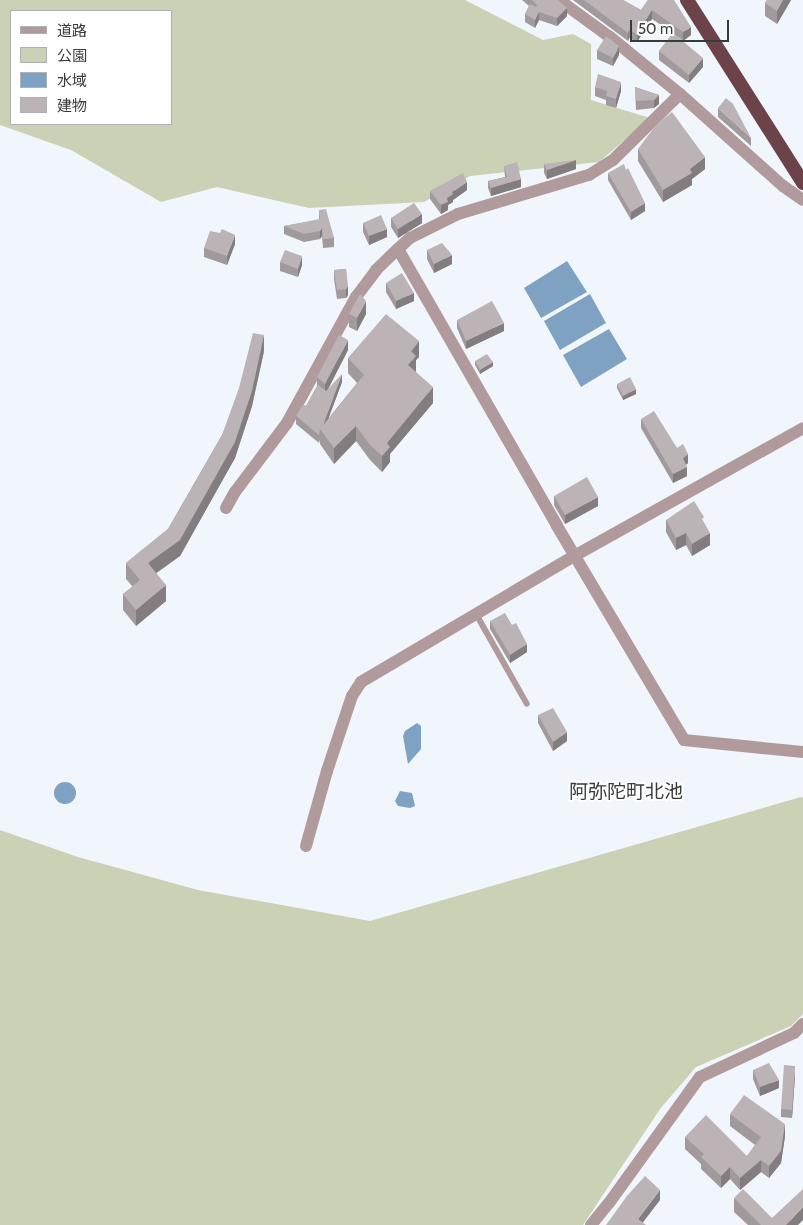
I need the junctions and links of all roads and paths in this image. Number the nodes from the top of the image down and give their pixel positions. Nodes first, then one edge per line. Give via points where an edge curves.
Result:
1 (559, 0) edge
2 (687, 0) edge
3 (680, 94) junction
4 (803, 183) edge
5 (803, 200) edge
6 (398, 249) junction
7 (803, 428) edge
8 (226, 508) dead end
9 (576, 555) junction
10 (476, 614) junction
11 (528, 704) dead end
12 (803, 752) edge
13 (306, 846) dead end
14 (800, 1032) edge
15 (591, 1225) edge

1 - 3 street
2 - 4 highway
3 - 5 street
3 - 6 street via 613,160 589,175 458,214 410,238
6 - 8 street via 376,270 356,297 287,423
6 - 9 street
7 - 9 street
9 - 10 street
9 - 12 street via 684,740
10 - 11 lane
10 - 13 street via 361,682 352,696
14 - 15 street via 700,1076

